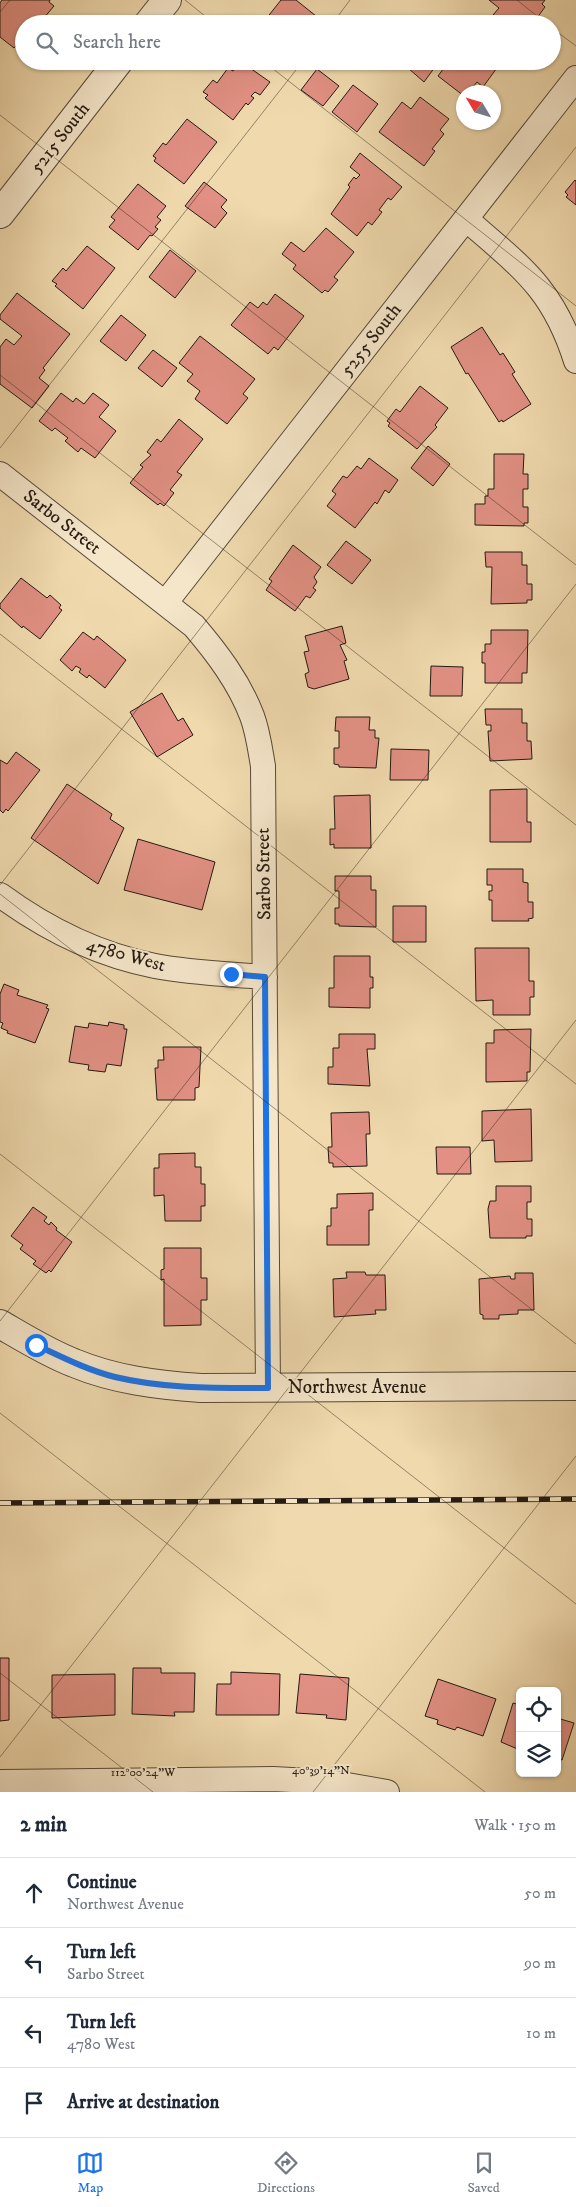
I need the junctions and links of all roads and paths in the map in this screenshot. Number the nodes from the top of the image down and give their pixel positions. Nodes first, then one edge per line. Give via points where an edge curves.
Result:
1 (167, 0) edge
2 (155, 15) edge
3 (112, 70) edge
4 (576, 78) edge
5 (1, 211) edge
6 (466, 219) junction
7 (576, 361) edge
8 (0, 474) edge
9 (166, 602) junction
10 (0, 895) edge
11 (265, 977) junction
12 (0, 1324) edge
13 (576, 1386) edge
14 (268, 1388) junction
15 (0, 1782) edge
16 (388, 1792) edge

1 - 2 street
3 - 5 street, 5215 South
4 - 6 street, 5255 South
6 - 7 street via 523,268 542,290 562,322
6 - 9 street, 5255 South
8 - 9 street, Sarbo Street
9 - 11 street, Sarbo Street via 194,626 219,655 252,718 263,766
10 - 11 street, 4780 West via 61,933 106,953 155,966
11 - 14 street, Sarbo Street
12 - 14 street, Northwest Avenue via 75,1364 115,1376 158,1385
13 - 14 street, Northwest Avenue
15 - 16 street via 273,1780 330,1782

